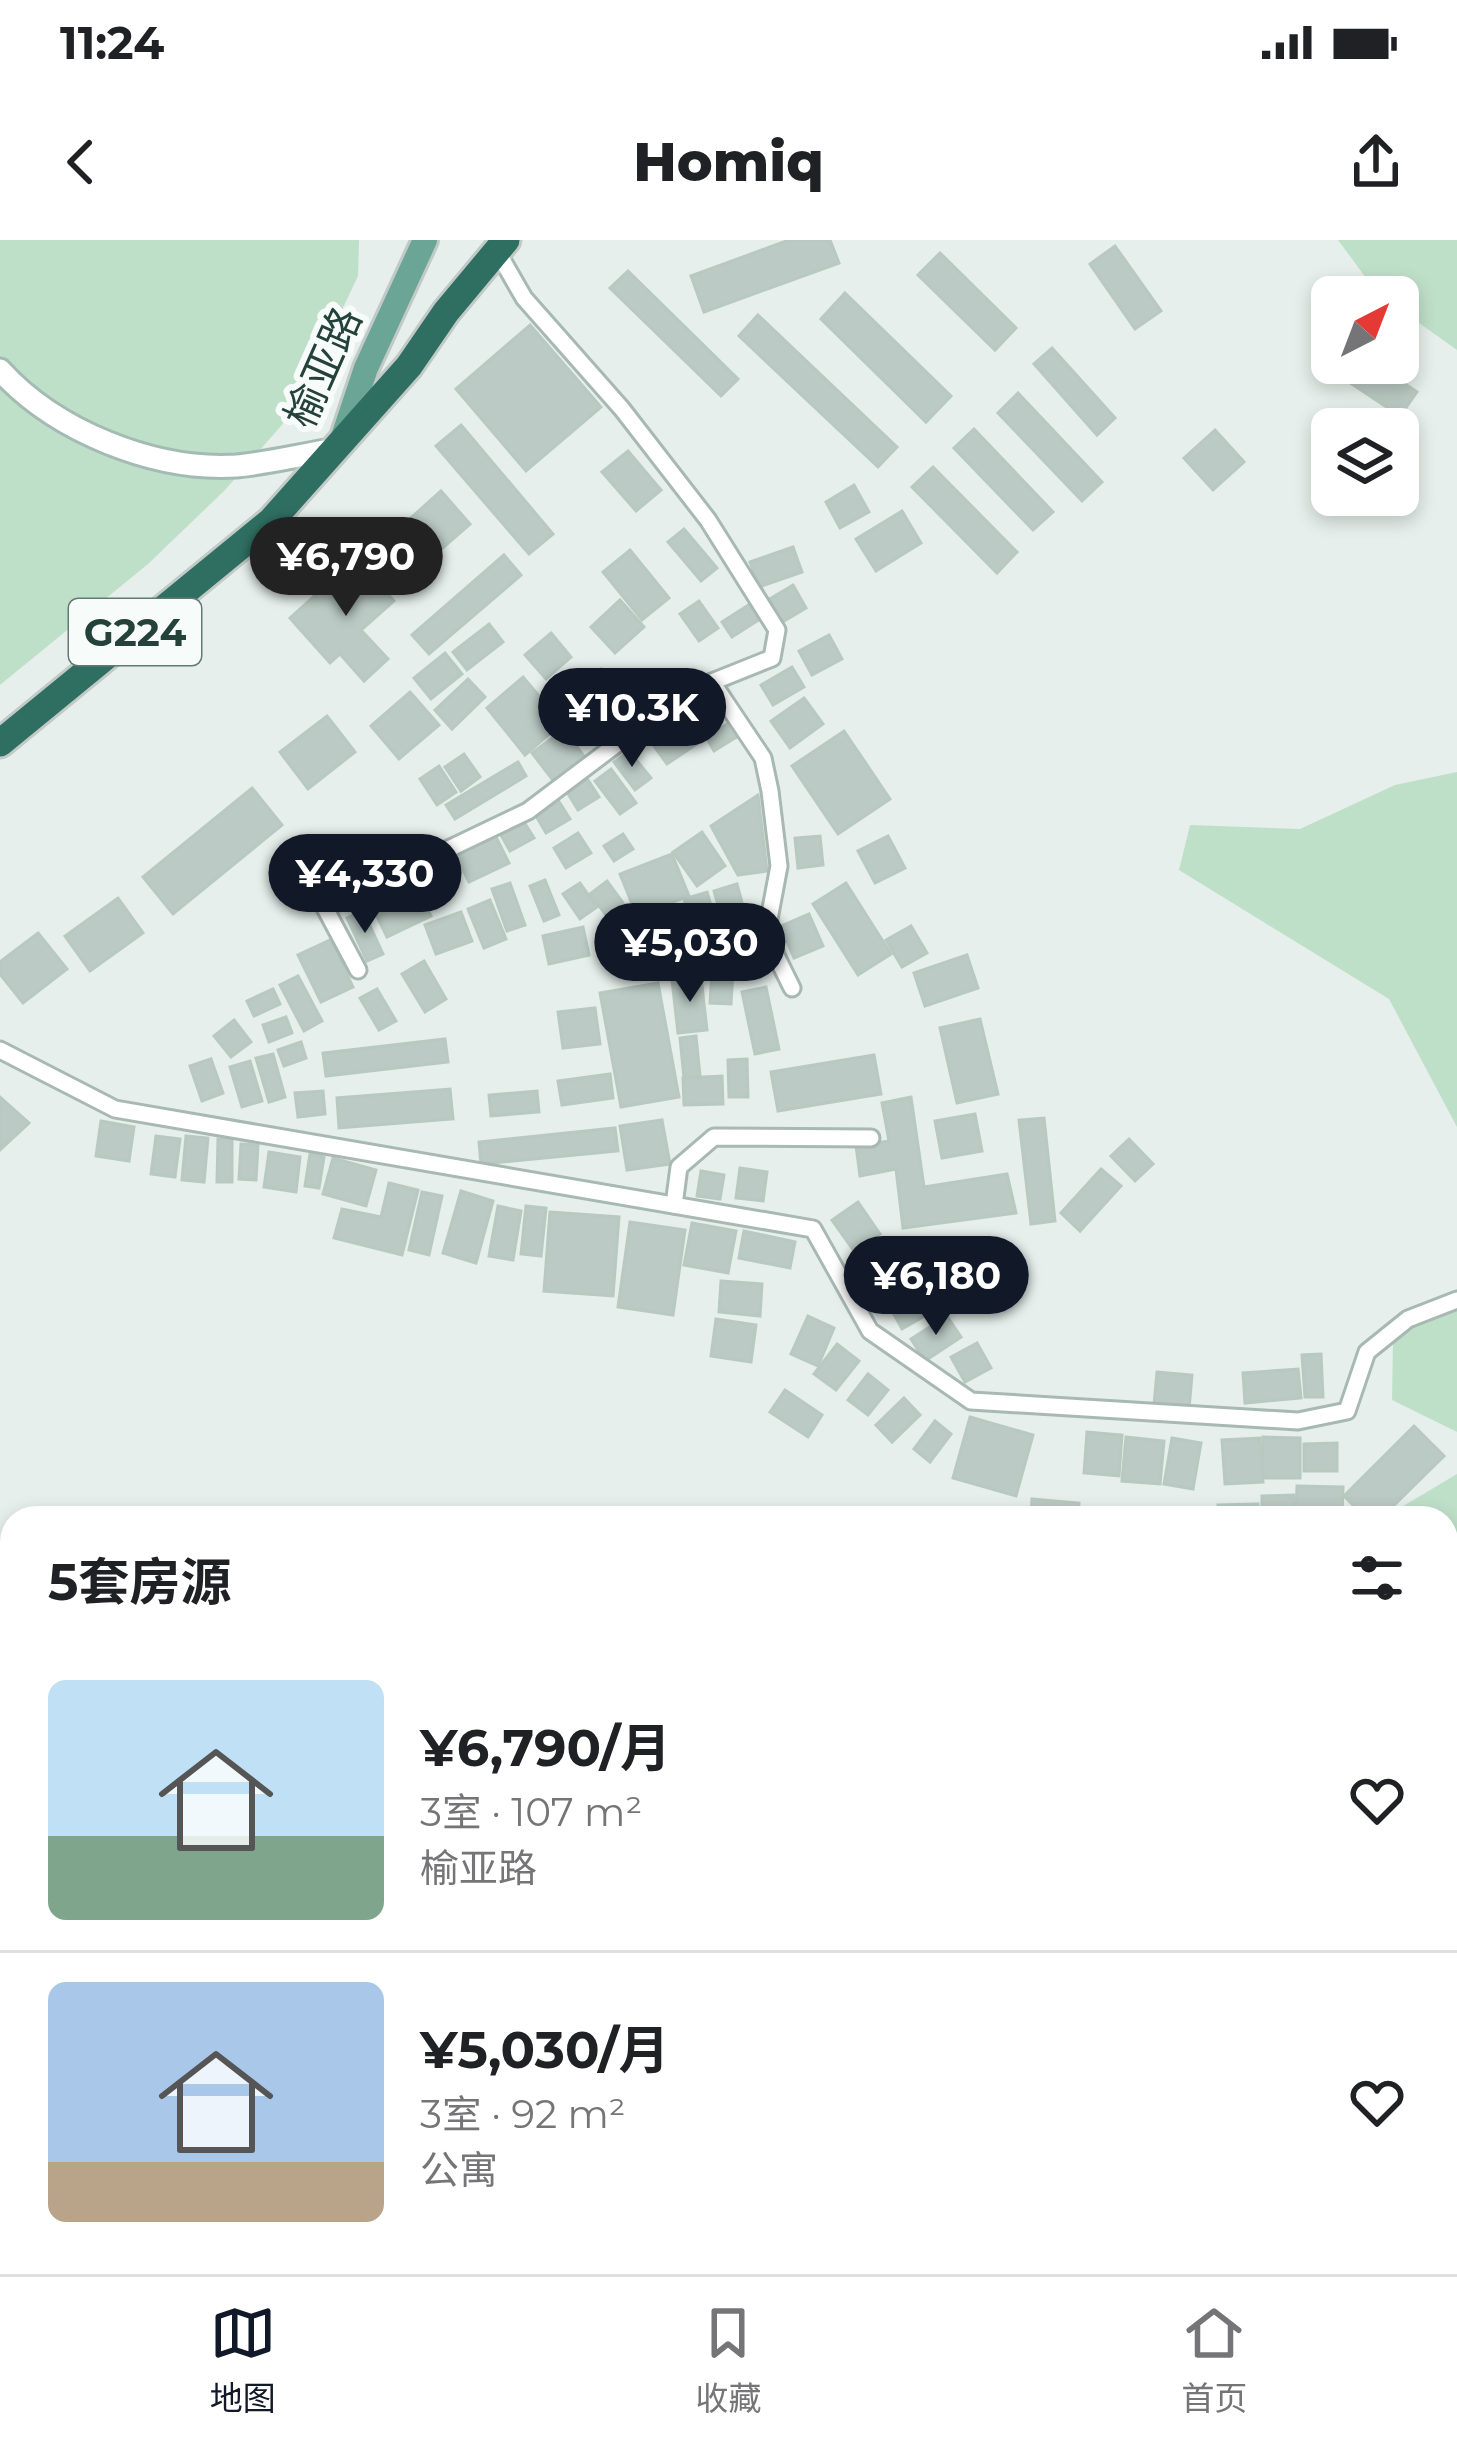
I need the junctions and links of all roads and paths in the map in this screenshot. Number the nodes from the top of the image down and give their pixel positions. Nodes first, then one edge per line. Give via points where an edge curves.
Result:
1 (425, 240) edge
2 (499, 244) edge
3 (0, 370) edge
4 (339, 448) junction
5 (712, 682) junction
6 (0, 743) edge
7 (358, 970) dead end
8 (792, 988) dead end
9 (0, 1050) edge
10 (871, 1138) dead end
11 (674, 1205) junction
12 (1457, 1300) edge

1 - 4 main road, 榆亚路 / G224
2 - 4 highway, G224
2 - 5 street via 524,298 708,520 777,630 772,658
3 - 4 street via 52,414 166,462 235,466
4 - 6 highway, 榆亚路 / G224 via 271,521
5 - 7 street via 527,811 325,908
5 - 8 street via 763,758 778,866 766,935
9 - 11 street via 116,1109
10 - 11 street via 714,1137 679,1166
11 - 12 street via 813,1229 870,1331 971,1401 1298,1421 1347,1411 1367,1352 1408,1319

